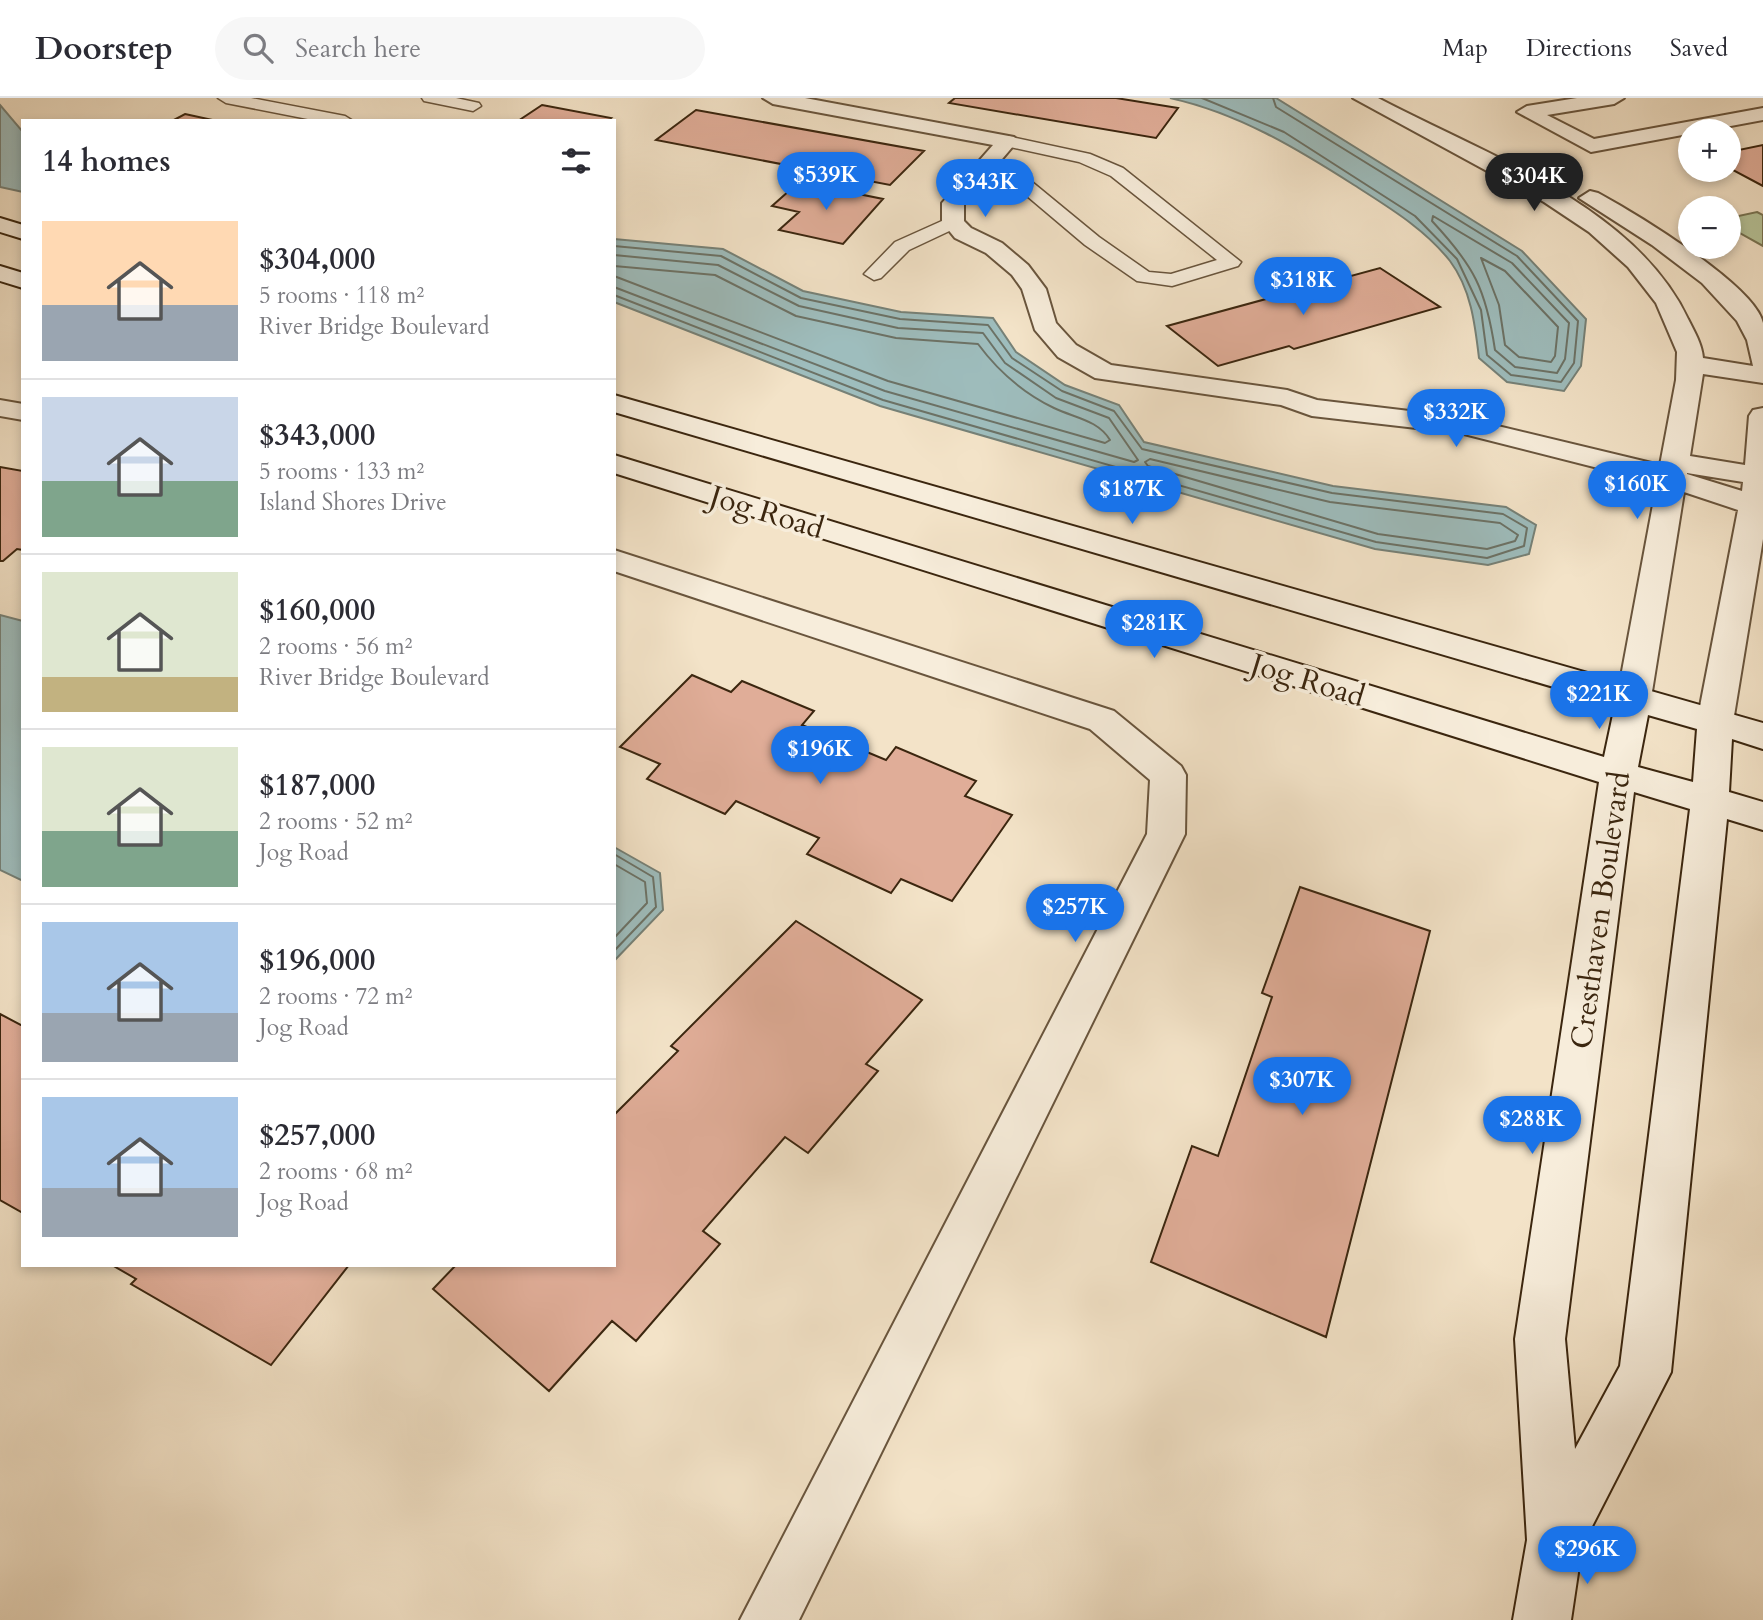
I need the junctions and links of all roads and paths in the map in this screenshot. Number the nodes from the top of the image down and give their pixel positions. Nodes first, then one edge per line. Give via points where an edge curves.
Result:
1 (226, 98) edge
2 (430, 98) edge
3 (772, 98) edge
4 (1363, 98) edge
5 (1395, 98) edge
6 (1614, 98) edge
7 (1748, 98) edge
8 (480, 102) edge
9 (1763, 105) edge
10 (1763, 114) edge
11 (335, 119) edge
12 (453, 119) edge
13 (1007, 141) junction
14 (983, 169) junction
15 (953, 222) junction
16 (0, 225) edge
17 (21, 231) edge
18 (0, 273) edge
19 (874, 274) dead end
20 (21, 280) edge
21 (1664, 294) junction
22 (1727, 296) junction
23 (1763, 361) edge
24 (1689, 364) junction
25 (1763, 375) edge
26 (1287, 398) junction
27 (616, 404) edge
28 (0, 408) edge
29 (21, 412) edge
30 (1763, 416) edge
31 (616, 465) edge
32 (1672, 470) junction
33 (1760, 491) edge
34 (616, 561) edge
35 (1634, 698) junction
36 (1715, 722) junction
37 (1763, 736) edge
38 (1618, 775) junction
39 (1710, 800) junction
40 (1763, 816) edge
41 (1555, 1540) junction
42 (769, 1620) edge
43 (1542, 1620) edge

1 - 11 lane
2 - 8 lane
3 - 13 street
4 - 21 street via 1570,208 1634,258
5 - 22 street via 1643,228 1686,256
6 - 10 street via 1527,112 1591,146
7 - 9 street
8 - 12 lane
13 - 14 street
13 - 14 lane via 1084,158 1117,172 1231,262 1172,280 1143,277 1020,181
14 - 15 street via 953,203
15 - 19 lane via 902,246
15 - 26 street via 1020,270 1034,289 1044,325 1067,351 1104,372
16 - 17 street
18 - 20 street
21 - 22 street
21 - 24 street via 1690,350
22 - 23 street via 1760,340
24 - 25 street
24 - 32 street, Cresthaven Boulevard
26 - 32 street via 1312,408 1460,425 1637,467
26 - 32 street via 1321,390 1408,397
27 - 35 street, Jog Road
28 - 29 street
30 - 33 street, Cresthaven Boulevard
31 - 38 street, Jog Road
32 - 33 street
32 - 35 street, Cresthaven Boulevard
33 - 36 street, Cresthaven Boulevard
34 - 42 street via 1102,720 1168,775 1166,834
35 - 36 street, Jog Road
35 - 38 street, Cresthaven Boulevard
36 - 37 street, Jog Road
36 - 39 street, Cresthaven Boulevard
38 - 39 street, Jog Road
38 - 41 street, Cresthaven Boulevard via 1540,1339
39 - 40 street, Jog Road
39 - 41 street, Cresthaven Boulevard via 1645,1372
41 - 43 street, Cresthaven Boulevard

